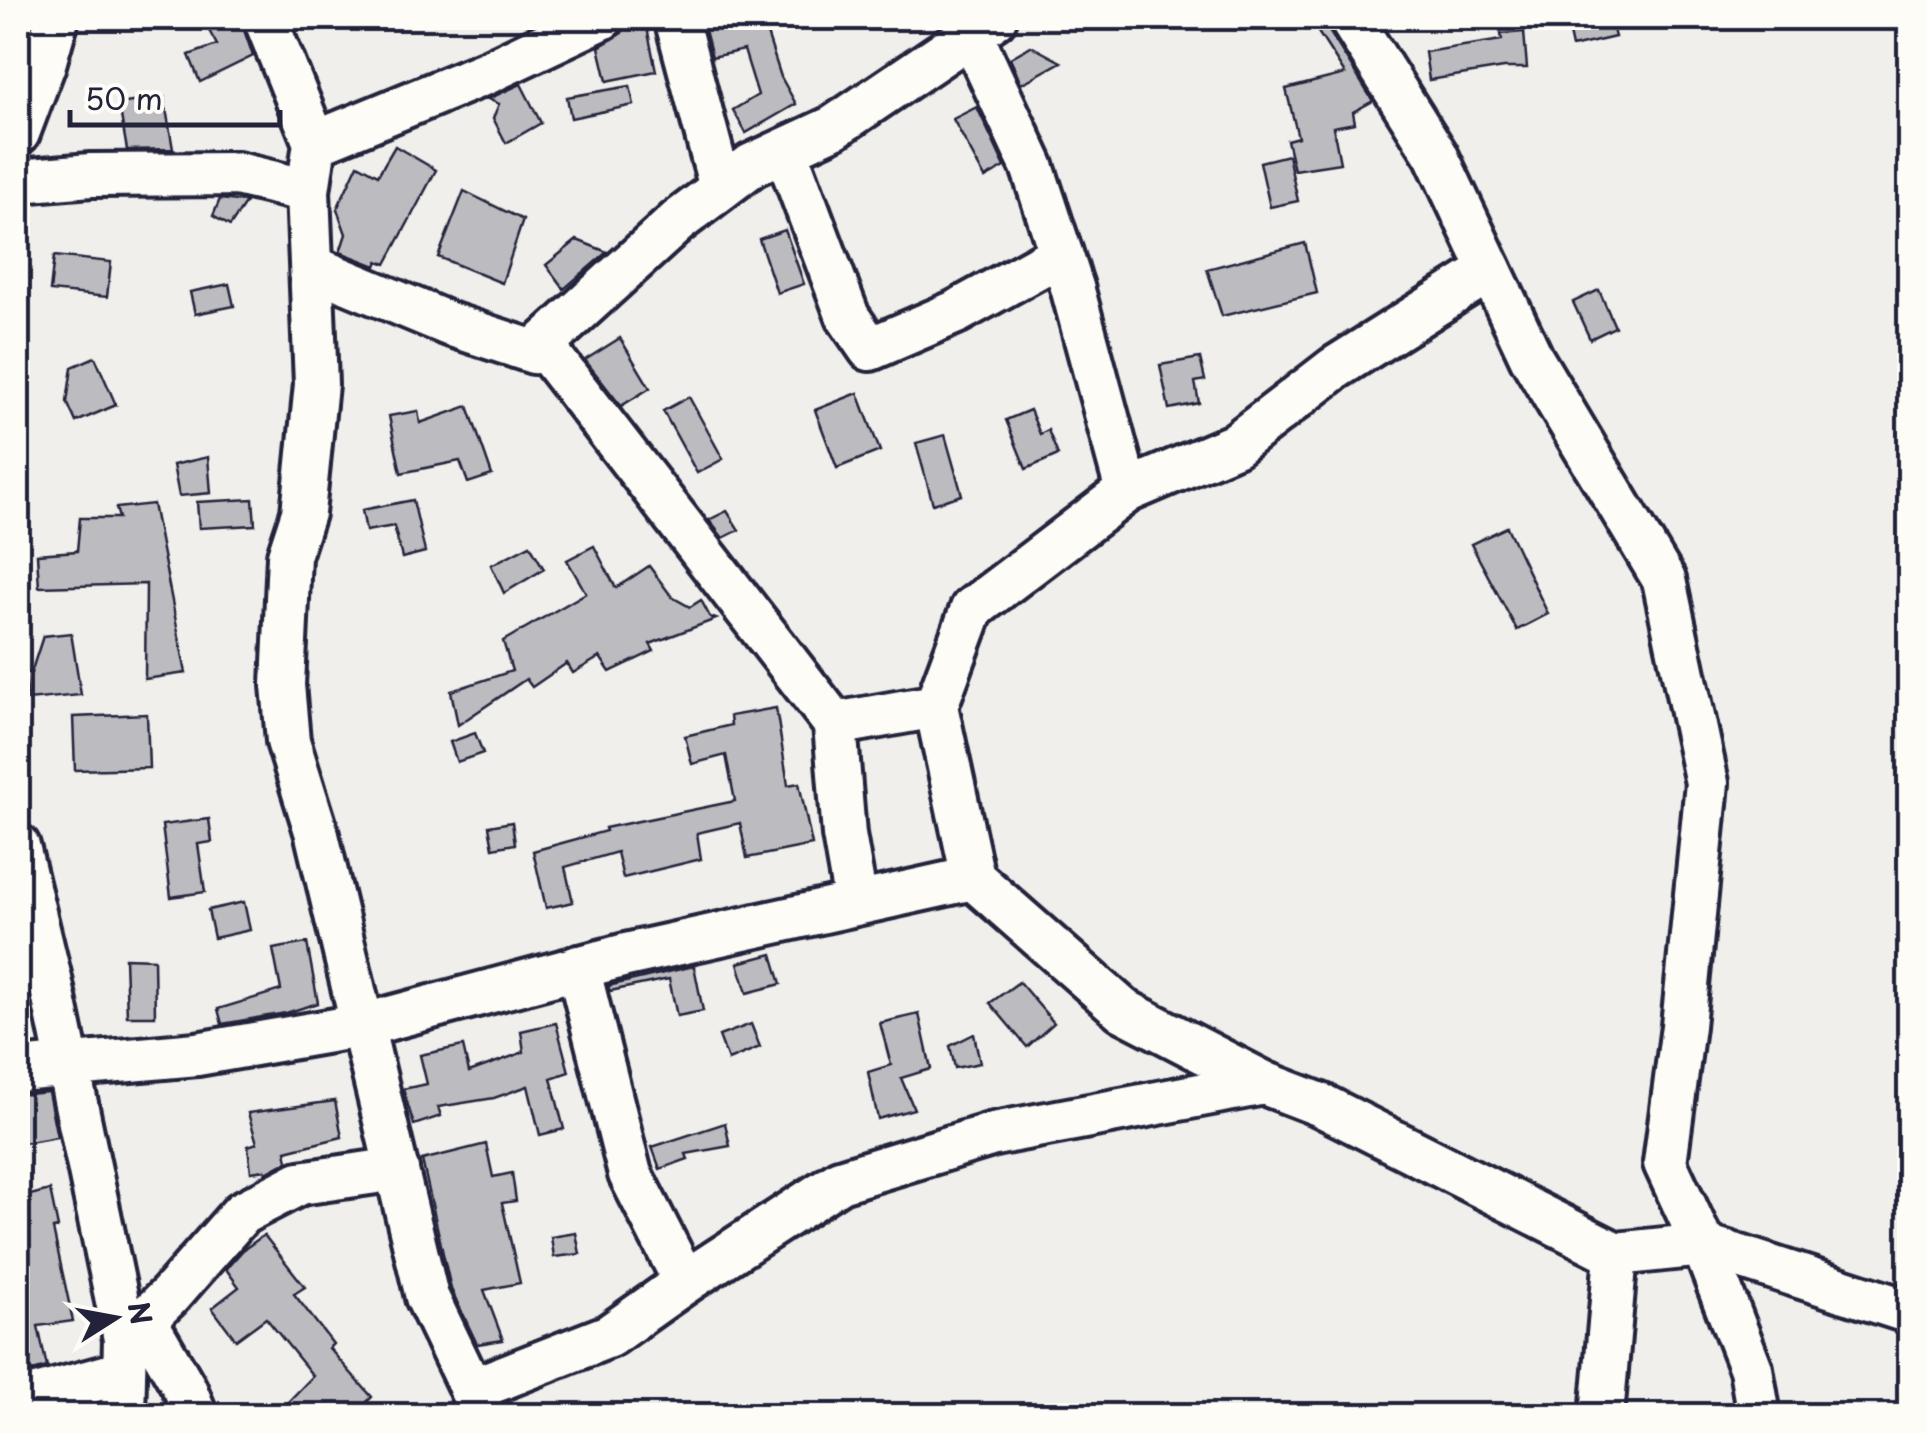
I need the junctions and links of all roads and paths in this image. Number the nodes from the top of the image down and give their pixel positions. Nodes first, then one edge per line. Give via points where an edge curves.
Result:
1 (57, 18) edge
2 (265, 18) edge
3 (676, 18) edge
4 (1350, 18) edge
5 (582, 22) edge
6 (969, 28) edge
7 (18, 131) edge
8 (315, 143) junction
9 (786, 152) junction
10 (18, 180) edge
11 (721, 188) junction
12 (308, 191) junction
13 (1061, 254) junction
14 (312, 267) junction
15 (1490, 270) junction
16 (542, 345) junction
17 (1127, 491) junction
18 (936, 706) junction
19 (836, 724) junction
20 (18, 846) edge
21 (973, 878) junction
22 (856, 903) junction
23 (578, 967) junction
24 (364, 1024) junction
25 (68, 1065) junction
26 (18, 1070) edge
27 (1264, 1083) junction
28 (397, 1169) junction
29 (1703, 1245) junction
30 (1616, 1254) junction
31 (686, 1282) junction
32 (1910, 1312) edge
33 (131, 1344) junction
34 (18, 1401) edge
35 (478, 1402) edge
36 (124, 1416) edge
37 (196, 1416) edge
38 (1602, 1416) edge
39 (1759, 1416) edge

1 - 7 street
2 - 8 street
3 - 11 street
4 - 15 street via 1436,156
5 - 8 street via 488,72
6 - 9 street via 834,127
6 - 13 street via 1032,166
8 - 12 street
9 - 11 street via 752,165
9 - 13 street via 848,316 870,349 956,312
10 - 12 street via 238,174
11 - 16 street
12 - 14 street
13 - 17 street
14 - 16 street via 450,324 534,352
14 - 24 street via 316,384 303,513 289,556 285,704 288,741
15 - 17 street via 1335,368 1235,445
15 - 29 street via 1532,359 1664,580 1707,783 1664,1163
16 - 19 street
17 - 18 street via 972,609
18 - 19 street
18 - 21 street
19 - 22 street
20 - 25 street
21 - 22 street
21 - 27 street via 1123,1010
22 - 23 street
23 - 24 street
23 - 31 street via 630,1174
24 - 25 street via 197,1054
24 - 28 street
25 - 26 street
25 - 33 street
27 - 30 street via 1321,1105
27 - 31 street via 994,1134 840,1182
28 - 33 street via 300,1183 242,1213
28 - 35 street via 427,1296
29 - 30 street
29 - 32 street
29 - 39 street via 1750,1369
30 - 38 street
31 - 35 street via 609,1336
33 - 34 street
33 - 36 street
33 - 37 street via 185,1389

